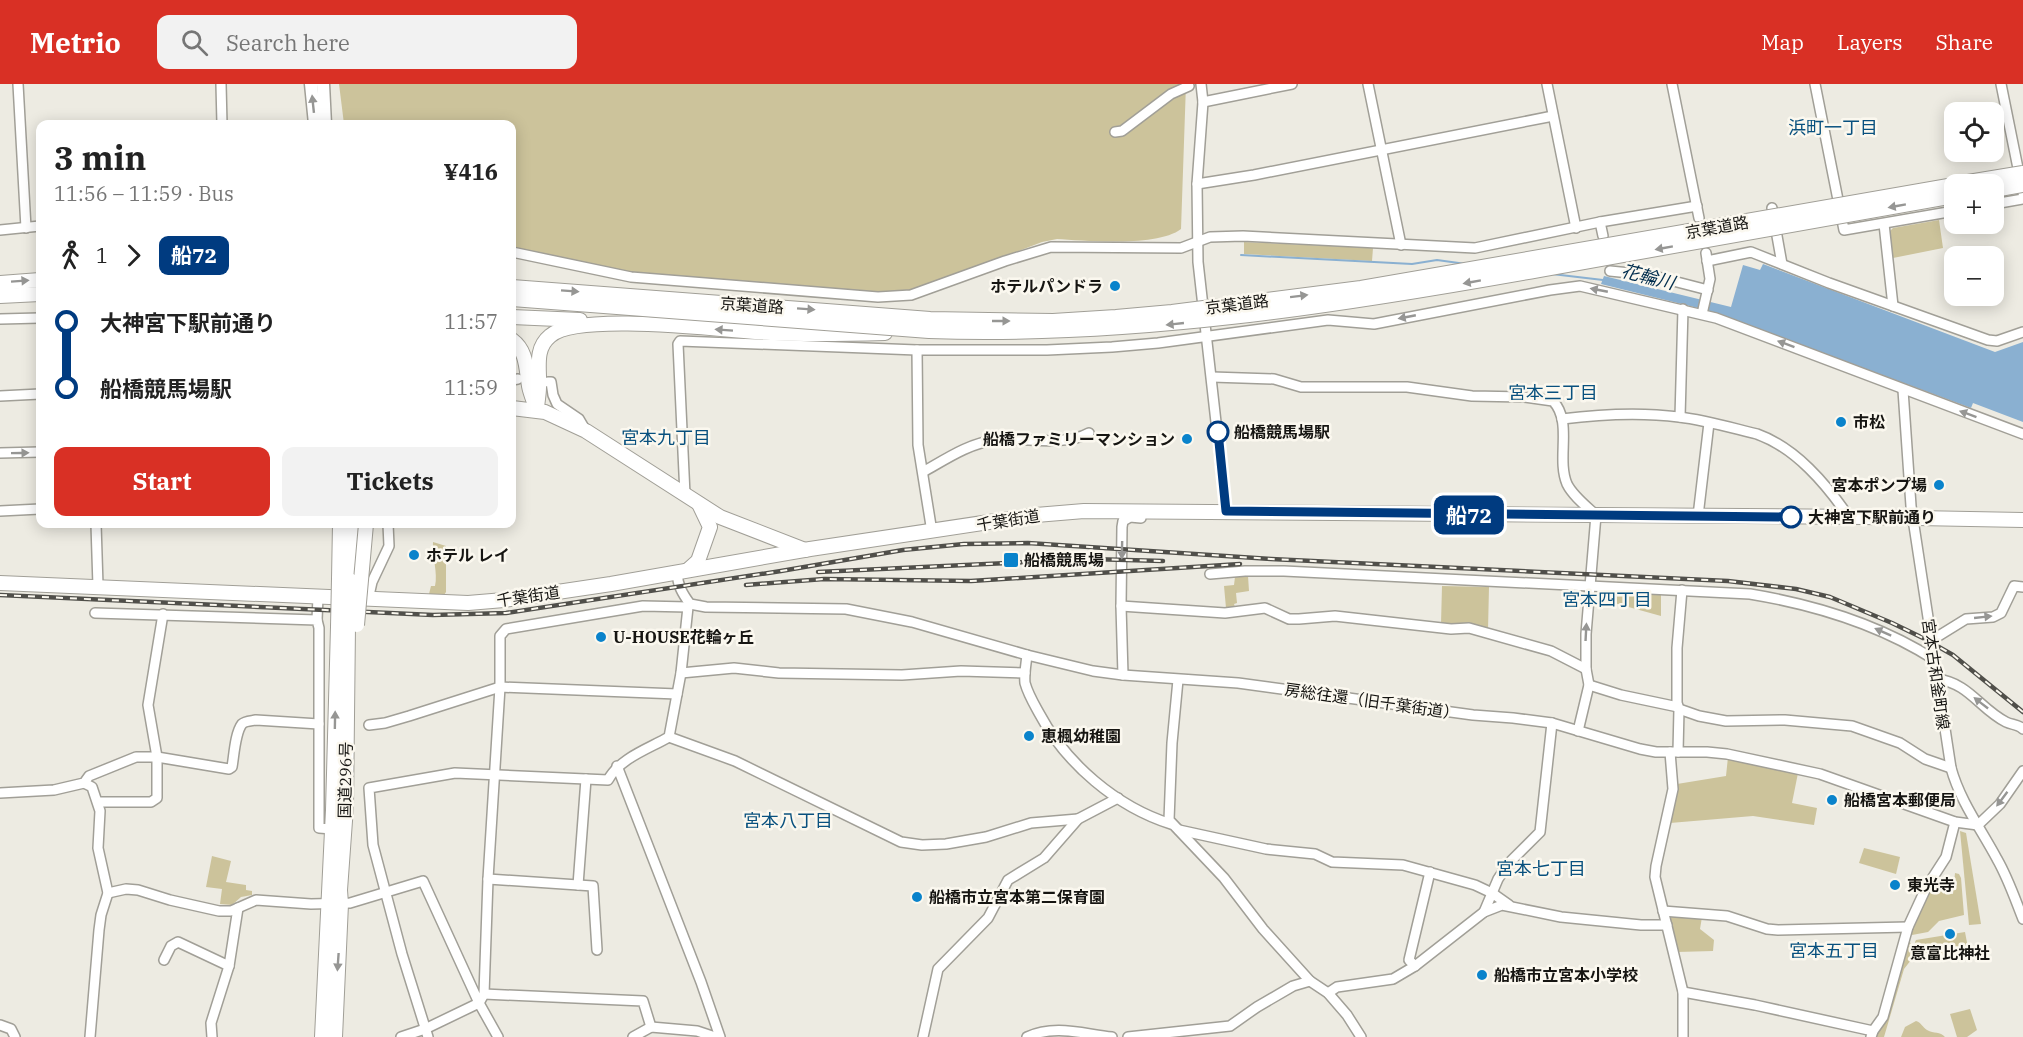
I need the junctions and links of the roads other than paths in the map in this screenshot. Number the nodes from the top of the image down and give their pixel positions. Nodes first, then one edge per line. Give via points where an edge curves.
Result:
1 (18, 84) edge
2 (221, 84) edge
3 (311, 84) edge
4 (323, 84) edge
5 (1201, 84) edge
6 (1292, 84) edge
7 (1368, 84) edge
8 (1547, 84) edge
9 (1672, 84) edge
10 (1815, 84) edge
11 (2001, 84) edge
12 (1189, 86) dead end
13 (1203, 102) junction
14 (1553, 116) junction
15 (222, 120) edge
16 (315, 120) edge
17 (325, 120) edge
18 (1115, 132) dead end
19 (1382, 150) junction
20 (2023, 173) edge
21 (2004, 176) edge
22 (1197, 184) junction
23 (2023, 185) edge
24 (1944, 187) edge
25 (2004, 188) edge
26 (2023, 193) edge
27 (1944, 198) edge
28 (2023, 199) edge
29 (2004, 202) edge
30 (1697, 206) junction
31 (1772, 208) dead end
32 (1944, 213) edge
33 (1699, 218) dead end
34 (1600, 222) junction
35 (1884, 224) junction
36 (36, 227) edge
37 (26, 228) junction
38 (1575, 228) junction
39 (0, 230) edge
40 (1602, 236) dead end
41 (1197, 242) junction
42 (1401, 245) junction
43 (516, 253) edge
44 (1782, 264) junction
45 (1610, 271) dead end
46 (36, 280) edge
47 (0, 283) edge
48 (516, 287) edge
49 (1707, 292) junction
50 (36, 294) edge
51 (0, 296) edge
52 (516, 299) edge
53 (1893, 306) junction
54 (1683, 309) junction
55 (1702, 313) junction
56 (516, 317) edge
57 (36, 318) edge
58 (0, 319) edge
59 (621, 324) junction
60 (929, 331) junction
61 (2023, 332) edge
62 (1207, 337) junction
63 (516, 344) edge
64 (917, 350) junction
65 (1212, 377) junction
66 (548, 382) dead end
67 (1903, 390) junction
68 (36, 394) edge
69 (0, 396) edge
70 (516, 408) edge
71 (537, 410) junction
72 (1680, 417) junction
73 (1562, 419) junction
74 (1709, 423) junction
75 (586, 431) junction
76 (1089, 433) dead end
77 (2023, 434) edge
78 (36, 452) edge
79 (0, 453) edge
80 (923, 471) junction
81 (685, 495) junction
82 (699, 504) junction
83 (36, 509) edge
84 (0, 511) edge
85 (1226, 511) junction
86 (1171, 512) junction
87 (1596, 515) junction
88 (1698, 516) junction
89 (1849, 517) junction
90 (1913, 518) junction
91 (2023, 520) edge
92 (96, 528) edge
93 (340, 528) edge
94 (351, 528) edge
95 (365, 528) edge
96 (388, 528) edge
97 (932, 532) junction
98 (805, 550) junction
99 (682, 571) junction
100 (1226, 573) junction
101 (1210, 574) dead end
102 (344, 580) junction
103 (0, 583) edge
104 (1226, 585) dead end
105 (1590, 585) junction
106 (99, 586) junction
107 (2023, 587) edge
108 (1682, 590) junction
109 (318, 597) junction
110 (368, 600) junction
111 (689, 605) junction
112 (1121, 606) junction
113 (95, 613) dead end
114 (163, 614) junction
115 (317, 620) junction
116 (348, 626) junction
117 (1932, 640) junction
118 (1027, 656) junction
119 (1935, 660) junction
120 (1586, 669) junction
121 (681, 673) junction
122 (1024, 673) junction
123 (1123, 675) junction
124 (1937, 679) junction
125 (1178, 680) junction
126 (1589, 685) junction
127 (500, 687) junction
128 (677, 694) junction
129 (1678, 708) junction
130 (1552, 723) junction
131 (319, 724) junction
132 (369, 725) dead end
133 (2023, 729) edge
134 (1578, 731) junction
135 (669, 737) junction
136 (1674, 752) junction
137 (157, 757) junction
138 (617, 766) junction
139 (1951, 768) junction
140 (2023, 773) edge
141 (494, 774) junction
142 (586, 779) junction
143 (84, 783) junction
144 (0, 793) edge
145 (1118, 798) junction
146 (99, 802) junction
147 (1078, 819) junction
148 (1955, 822) junction
149 (1977, 825) junction
150 (1174, 827) junction
151 (332, 829) junction
152 (1430, 872) junction
153 (488, 879) junction
154 (578, 885) junction
155 (386, 892) junction
156 (108, 893) junction
157 (1492, 893) junction
158 (335, 904) junction
159 (1511, 906) junction
160 (238, 908) junction
161 (1663, 911) junction
162 (1484, 912) junction
163 (2023, 919) edge
164 (1667, 925) junction
165 (1908, 927) junction
166 (597, 950) dead end
167 (164, 960) dead end
168 (229, 966) junction
169 (1415, 966) junction
170 (1310, 981) junction
171 (1683, 992) junction
172 (1328, 993) junction
173 (482, 999) junction
174 (0, 1025) edge
175 (1230, 1026) junction
176 (651, 1027) junction
177 (426, 1033) edge
178 (1872, 1034) edge
179 (15, 1037) edge
180 (90, 1037) edge
181 (212, 1037) edge
182 (322, 1037) edge
183 (335, 1037) edge
184 (401, 1037) edge
185 (498, 1037) edge
186 (633, 1037) edge
187 (715, 1037) edge
188 (720, 1037) edge
189 (923, 1037) edge
190 (1027, 1037) edge
191 (1112, 1037) edge
192 (1128, 1037) edge
193 (1229, 1037) edge
194 (1361, 1037) edge
195 (1683, 1037) edge

1 - 37 street
2 - 15 street
16 -> 3 main road
4 - 17 main road
5 - 13 street
6 - 13 street
7 - 19 street
8 - 14 street
9 - 30 street
10 - 35 street via 1844,230
11 - 26 street
12 - 18 street
13 - 22 street
14 - 19 street
14 - 38 street
19 - 22 street
19 - 42 street
20 - 21 highway, 京葉道路, bridge
22 - 41 street
23 - 25 highway, bridge
48 -> 24 highway, 京葉道路, bridge via 930,319 1053,321 1116,317 1361,288
27 -> 60 highway, 京葉道路, bridge via 1471,282 1246,315 1054,332
28 - 29 street
30 - 33 street
30 - 34 street
31 - 44 street
32 - 35 street
34 - 38 street
34 - 40 street
35 - 53 street
36 - 37 street
37 - 39 street
38 - 42 street via 1475,248
41 - 42 street via 1210,237 1243,236
41 - 43 street via 1180,248 1051,247 911,295 878,297 631,278
41 - 62 street
44 - 49 street via 1751,252 1706,257 1710,279
44 - 53 street
45 - 49 street via 1650,275
47 -> 46 highway
49 - 55 street
50 - 51 highway
52 - 60 highway, 京葉道路, bridge
53 - 61 street via 1988,340
54 - 55 street
54 -> 62 street via 1580,286 1374,324 1328,320
54 - 72 street
67 -> 55 street
56 - 59 highway
57 - 58 street
60 -> 59 highway, bridge via 818,334
59 - 71 highway via 578,325 549,336 538,360
62 - 64 street via 1047,350
62 - 65 street
63 - 71 highway via 525,358
64 - 80 street via 918,445
64 - 81 street via 680,341
65 - 73 street via 1275,379 1301,387 1407,387 1472,396 1524,397 1552,401
65 - 85 street
66 - 75 street via 557,404 579,419
77 -> 67 street
67 - 90 street, 宮本古和釜町線
68 - 69 street
70 - 71 highway
71 - 75 highway
72 - 73 street via 1642,414
72 - 74 street
73 - 87 street via 1567,483
74 - 88 street
74 - 89 street via 1767,437 1796,456
75 - 81 highway
76 - 80 street via 1077,438 983,443
79 -> 78 street
80 - 97 street
81 - 82 highway
82 - 98 highway via 731,522
82 - 99 highway via 710,527 698,561
83 - 84 street
85 - 86 highway, 千葉街道
85 - 87 highway, 千葉街道
86 - 97 highway, 千葉街道 via 1035,515
86 -> 112 street via 1165,518 1123,521
87 - 88 highway, 千葉街道
87 - 105 street
88 - 89 highway, 千葉街道
89 - 90 highway, 千葉街道
90 - 91 highway, 千葉街道
90 - 117 street, 宮本古和釜町線
92 - 106 street
93 - 102 highway, 国道296号
94 - 102 highway, 国道296号
95 - 116 highway, bridge
96 - 110 street via 389,546
97 - 98 highway, 千葉街道
98 - 99 highway, 千葉街道
99 - 110 highway, 千葉街道 via 504,600
99 - 111 street via 678,586
100 - 101 street
100 - 104 street
100 - 105 street via 1274,571
102 - 116 highway, 国道296号, bridge
103 - 106 highway, 千葉街道
105 - 108 street
120 -> 105 street
106 - 109 highway, 千葉街道
117 -> 107 street via 1966,619 2001,613 2014,586
119 -> 108 street via 1891,635 1827,610 1750,594
108 - 129 street via 1677,648
109 - 110 highway, 千葉街道
109 - 115 street
111 - 118 street, 房総往還（旧千葉街道） via 846,609 932,627
111 - 121 street
111 - 127 street, 房総往還（旧千葉街道） via 643,606 506,629 500,636
112 - 120 street via 1225,613 1265,608 1299,620 1335,616 1468,628 1551,651
112 - 123 street
113 - 114 street
114 - 115 street
114 - 137 street via 148,705
115 - 131 street
151 -> 116 highway, 国道296号
116 - 158 highway, 国道296号 via 346,807 340,890
117 - 119 street, 宮本古和釜町線
118 - 122 street
118 - 123 street, 房総往還（旧千葉街道）
119 - 124 street, 宮本古和釜町線
120 - 126 street
121 - 122 street via 734,668 779,673
121 - 128 street
122 - 145 street via 1030,696 1056,741 1070,758
123 - 125 street, 房総往還（旧千葉街道）
133 -> 124 street via 2006,722 1953,682
124 - 139 street, 宮本古和釜町線
125 - 130 street, 房総往還（旧千葉街道） via 1261,686
125 - 150 street via 1168,815
126 - 129 street
126 - 134 street
127 - 128 street
127 - 132 street
127 - 141 street, 房総往還（旧千葉街道）
128 - 135 street
129 - 136 street
129 - 139 street via 1726,721 1785,720 1852,726 1900,743 1925,759
130 - 134 street, 房総往還（旧千葉街道）
130 - 157 street via 1540,832 1508,864
131 - 137 street via 247,721 242,724 229,769
131 - 151 street via 319,828
134 - 136 street, 房総往還（旧千葉街道） via 1640,749
135 - 138 street
135 - 147 street via 735,761 901,842 946,844 1031,823
136 - 148 street, 房総往還（旧千葉街道） via 1727,754 1820,774
136 - 161 street via 1673,789 1655,877
137 - 143 street via 136,757 89,776
137 - 146 street via 157,798 151,802
138 - 142 street via 608,780
138 - 188 street
139 - 149 street, 宮本古和釜町線 via 1956,787
140 -> 149 street via 2000,804
141 - 142 street
141 - 153 street, 房総往還（旧千葉街道）
141 - 155 street via 455,773 369,788 373,846
142 - 154 street
143 - 144 street via 54,790
143 - 146 street via 92,787
145 - 147 street
145 - 150 street
146 - 156 street via 98,848
147 - 189 street via 1044,858 1008,880 988,918 938,969
148 - 149 street, 房総往還（旧千葉街道）
148 - 165 street via 1946,858 1926,888
149 - 163 street via 2006,876
150 - 152 street via 1266,849 1315,854 1332,862 1403,865
150 - 170 street via 1224,878
151 - 158 highway, 国道296号
152 - 157 street
152 - 169 street via 1409,960
153 - 154 street
153 - 173 street, 房総往還（旧千葉街道）
154 - 166 street via 593,886
155 - 158 street
155 - 173 street via 423,881
155 - 177 street
156 - 160 street via 126,889 219,911
156 - 180 street via 99,930
157 - 159 street
157 - 162 street
158 - 160 street via 256,900
158 - 182 highway, 国道296号
158 -> 183 highway, 国道296号
159 - 162 street
159 - 164 street via 1561,917
160 - 168 street
161 - 164 street
161 - 165 street via 1727,916 1778,930
162 - 169 street
164 - 171 street
165 - 178 street via 1883,1017
167 - 168 street via 171,946 178,942
168 - 181 street via 211,1023
169 - 172 street via 1393,979 1337,987
170 - 172 street
170 - 175 street via 1293,986
171 - 178 street
171 - 195 street
172 - 194 street
173 - 176 street via 643,1001
173 - 177 street
173 - 185 street
174 - 179 street via 10,1029
175 - 192 street
175 - 193 street
176 - 186 street
176 - 187 street via 697,1031
177 - 184 street
190 - 191 street via 1054,1029

